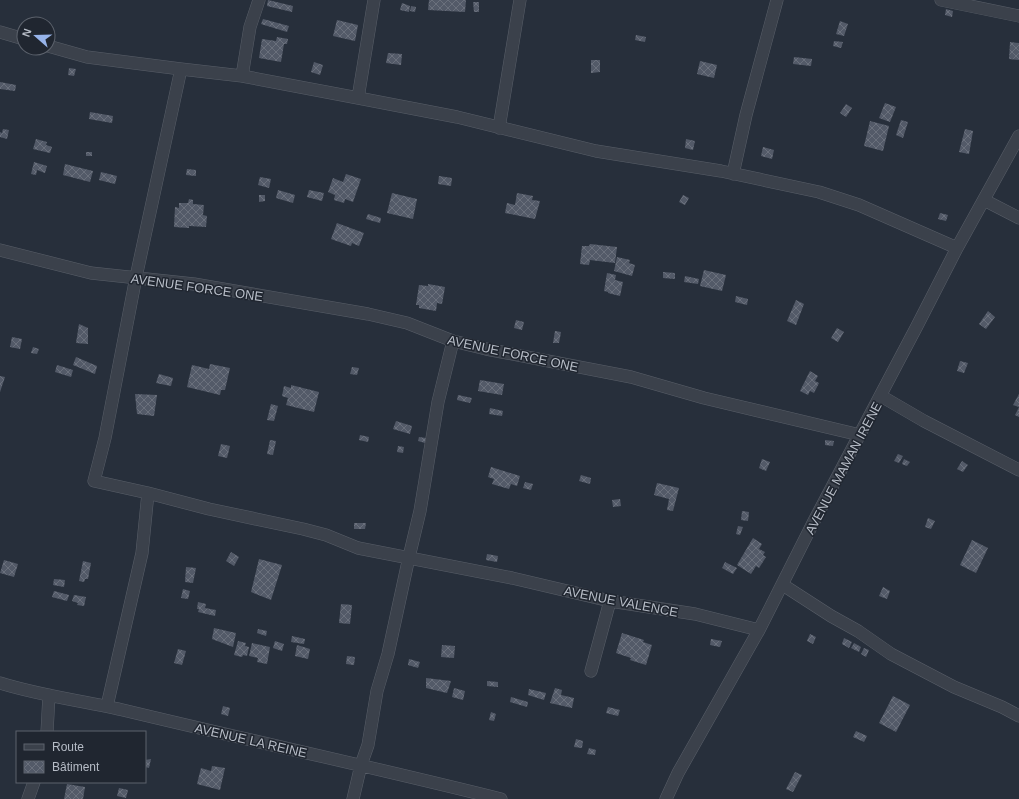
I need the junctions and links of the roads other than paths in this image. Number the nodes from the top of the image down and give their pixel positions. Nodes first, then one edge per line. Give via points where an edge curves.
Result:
1 (259, 0) edge
2 (374, 0) edge
3 (520, 0) edge
4 (776, 0) edge
5 (941, 0) edge
6 (1019, 16) edge
7 (0, 32) edge
8 (16, 37) edge
9 (56, 48) edge
10 (181, 70) junction
11 (242, 76) junction
12 (358, 98) junction
13 (499, 128) junction
14 (1019, 136) edge
15 (733, 174) junction
16 (984, 200) junction
17 (1019, 218) edge
18 (957, 248) junction
19 (0, 250) edge
20 (136, 277) junction
21 (453, 341) junction
22 (881, 396) junction
23 (860, 435) junction
24 (1019, 470) edge
25 (148, 493) junction
26 (410, 557) junction
27 (783, 585) junction
28 (610, 601) junction
29 (759, 630) junction
30 (591, 671) dead end
31 (0, 683) edge
32 (49, 695) junction
33 (107, 706) junction
34 (1019, 716) edge
35 (47, 731) edge
36 (361, 765) junction
37 (34, 783) edge
38 (670, 797) edge
39 (28, 799) edge
40 (353, 799) edge
41 (501, 799) edge

1 - 11 street via 250,27
2 - 12 street
3 - 13 street
4 - 15 street
5 - 6 street
7 - 8 street
9 - 10 street via 87,57
10 - 11 street
10 - 20 street
11 - 12 street
12 - 13 street via 457,117
13 - 15 street via 596,151
14 - 16 street, AVENUE MAMAN IRENE
15 - 18 street via 819,192 859,205
16 - 17 street
16 - 18 street, AVENUE MAMAN IRENE
18 - 22 street, AVENUE MAMAN IRENE
19 - 20 street, AVENUE FORCE ONE via 91,273
20 - 21 street, AVENUE FORCE ONE via 194,284 368,314 407,323
20 - 25 street, AVENUE VALENCE via 105,438 94,481
21 - 23 street, AVENUE FORCE ONE via 631,377 704,398
21 - 26 street via 438,402
22 - 23 street, AVENUE MAMAN IRENE
22 - 24 street
23 - 27 street, AVENUE MAMAN IRENE
25 - 26 street, AVENUE VALENCE via 326,535 358,548
25 - 33 street via 142,553
26 - 28 street, AVENUE VALENCE
26 - 36 street via 377,691 368,745
27 - 29 street, AVENUE MAMAN IRENE
27 - 34 street via 891,654
28 - 29 street, AVENUE VALENCE via 695,614
28 - 30 street
29 - 38 street, AVENUE MAMAN IRENE via 678,773
31 - 32 street, AVENUE LA REINE
32 - 33 street, AVENUE LA REINE
32 - 35 street
33 - 36 street, AVENUE LA REINE
36 - 40 street
36 - 41 street, AVENUE LA REINE
37 - 39 street

